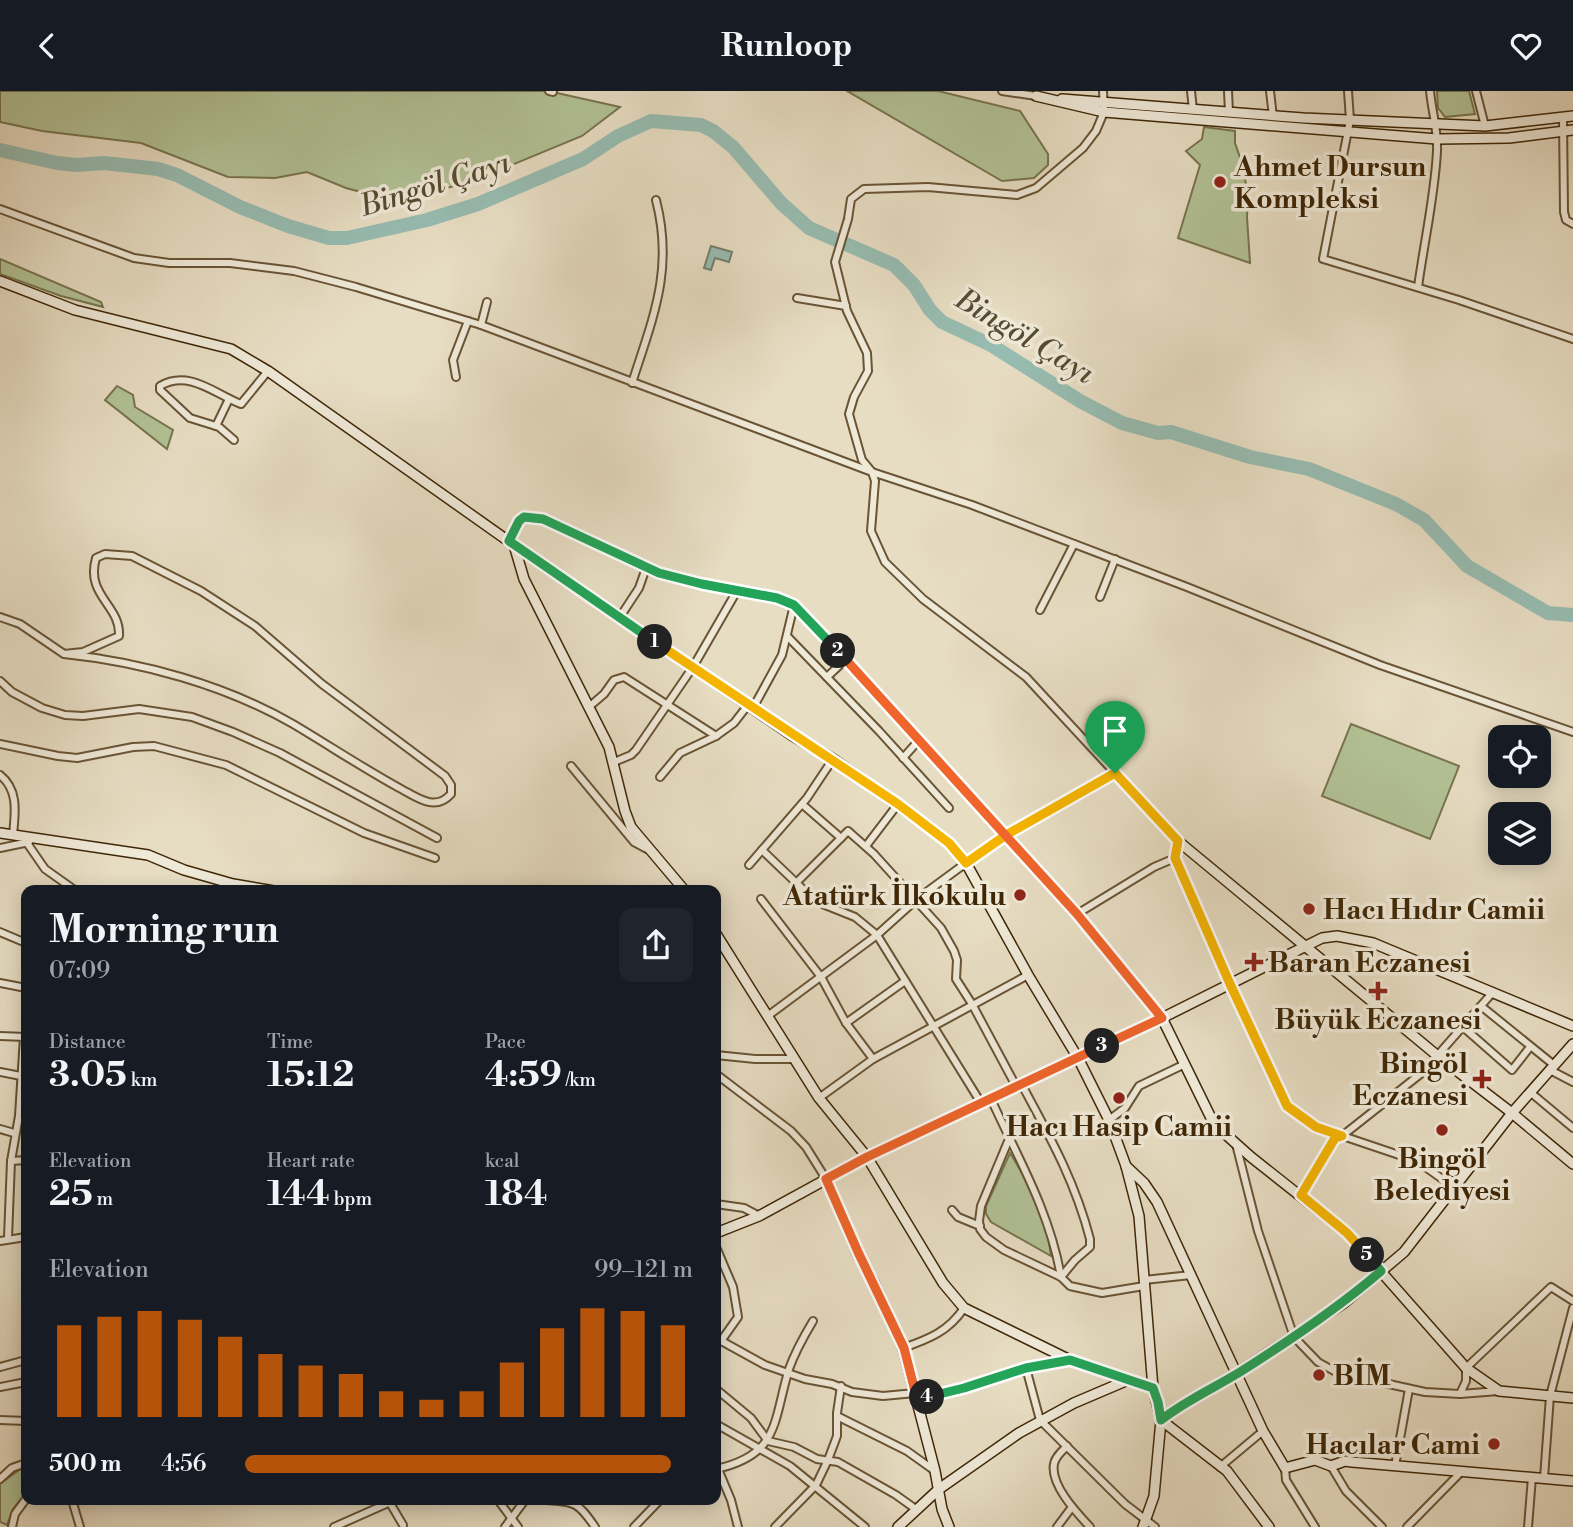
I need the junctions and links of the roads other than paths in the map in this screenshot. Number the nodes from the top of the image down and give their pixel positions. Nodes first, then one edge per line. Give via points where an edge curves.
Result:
1 (1002, 91) edge
2 (1103, 91) edge
3 (1191, 91) edge
4 (1228, 91) edge
5 (1270, 91) edge
6 (1348, 91) edge
7 (1430, 91) edge
8 (1476, 91) edge
9 (1036, 94) edge
10 (1104, 107) junction
11 (1192, 109) junction
12 (1229, 112) junction
13 (1272, 116) junction
14 (1568, 117) edge
15 (1197, 120) junction
16 (1350, 120) junction
17 (1437, 124) junction
18 (1273, 126) junction
19 (1485, 127) junction
20 (1348, 131) junction
21 (1568, 131) edge
22 (1437, 139) junction
23 (1564, 157) junction
24 (1573, 157) edge
25 (656, 200) dead end
26 (0, 209) edge
27 (1573, 224) edge
28 (0, 281) edge
29 (1418, 287) junction
30 (797, 298) dead end
31 (487, 302) dead end
32 (846, 306) junction
33 (468, 321) junction
34 (481, 324) junction
35 (1573, 339) edge
36 (268, 371) junction
37 (456, 377) dead end
38 (632, 383) junction
39 (229, 400) junction
40 (216, 426) junction
41 (234, 440) dead end
42 (872, 472) junction
43 (511, 543) junction
44 (1074, 544) junction
45 (1115, 559) junction
46 (646, 568) junction
47 (738, 589) junction
48 (1100, 597) dead end
49 (794, 605) junction
50 (1040, 610) dead end
51 (0, 617) edge
52 (620, 617) junction
53 (787, 636) junction
54 (64, 654) junction
55 (846, 659) junction
56 (693, 667) junction
57 (827, 677) junction
58 (0, 681) edge
59 (666, 705) junction
60 (590, 706) junction
61 (750, 706) junction
62 (1573, 732) edge
63 (716, 736) junction
64 (919, 740) junction
65 (0, 744) edge
66 (903, 758) junction
67 (833, 759) junction
68 (614, 762) junction
69 (571, 766) dead end
70 (1115, 773) junction
71 (0, 775) edge
72 (660, 777) dead end
73 (802, 804) junction
74 (898, 804) junction
75 (949, 808) dead end
76 (0, 833) edge
77 (13, 835) junction
78 (1006, 835) junction
79 (437, 838) dead end
80 (841, 838) junction
81 (46, 839) junction
82 (1178, 841) junction
83 (27, 843) junction
84 (866, 846) junction
85 (0, 848) edge
86 (762, 850) junction
87 (649, 851) junction
88 (435, 858) dead end
89 (1175, 858) junction
90 (966, 863) junction
91 (749, 865) dead end
92 (796, 883) junction
93 (68, 885) edge
94 (239, 885) edge
95 (680, 885) edge
96 (761, 899) dead end
97 (917, 899) junction
98 (1077, 914) junction
99 (0, 932) edge
100 (877, 935) junction
101 (21, 941) edge
102 (721, 942) edge
103 (1306, 946) junction
104 (1028, 975) junction
105 (821, 977) junction
106 (905, 981) junction
107 (0, 983) edge
108 (1230, 984) junction
109 (21, 987) edge
110 (1493, 992) junction
111 (972, 1004) junction
112 (1481, 1006) junction
113 (769, 1015) junction
114 (1162, 1018) junction
115 (846, 1023) junction
116 (932, 1025) junction
117 (1573, 1026) edge
118 (1463, 1027) junction
119 (0, 1036) edge
120 (21, 1037) edge
121 (1573, 1044) edge
122 (1530, 1047) junction
123 (721, 1056) edge
124 (1439, 1057) junction
125 (1079, 1058) junction
126 (794, 1059) junction
127 (873, 1059) junction
128 (1185, 1064) junction
129 (1553, 1067) junction
130 (0, 1072) edge
131 (21, 1076) joint
132 (721, 1079) edge
133 (1573, 1082) edge
134 (1019, 1086) junction
135 (1530, 1093) junction
136 (820, 1098) junction
137 (991, 1099) junction
138 (981, 1103) junction
139 (1513, 1113) junction
140 (1109, 1120) junction
141 (1573, 1128) edge
142 (0, 1129) edge
143 (14, 1133) junction
144 (1342, 1136) junction
145 (1009, 1139) junction
146 (1236, 1144) junction
147 (867, 1157) junction
148 (21, 1160) edge
149 (11, 1161) junction
150 (1573, 1164) edge
151 (1126, 1166) junction
152 (826, 1179) junction
153 (1455, 1188) junction
154 (1301, 1195) junction
155 (721, 1205) edge
156 (952, 1210) dead end
157 (759, 1216) junction
158 (980, 1226) junction
159 (721, 1231) edge
160 (21, 1237) edge
161 (8, 1238) junction
162 (0, 1241) edge
163 (721, 1259) edge
164 (1381, 1271) junction
165 (1191, 1275) junction
166 (1061, 1277) junction
167 (1144, 1283) junction
168 (1573, 1301) edge
169 (964, 1308) junction
170 (1573, 1308) edge
171 (813, 1321) dead end
172 (721, 1337) edge
173 (1294, 1337) junction
174 (721, 1342) edge
175 (904, 1348) junction
176 (1070, 1360) junction
177 (21, 1361) edge
178 (0, 1367) edge
179 (1026, 1368) junction
180 (1466, 1369) junction
181 (788, 1372) junction
182 (1237, 1374) junction
183 (1128, 1380) junction
184 (21, 1383) edge
185 (0, 1387) edge
186 (841, 1387) junction
187 (1153, 1388) junction
188 (1409, 1389) junction
189 (1499, 1391) junction
190 (721, 1393) edge
191 (1460, 1394) junction
192 (916, 1396) junction
193 (1550, 1396) junction
194 (1573, 1398) edge
195 (837, 1416) junction
196 (0, 1420) edge
197 (1040, 1420) junction
198 (1161, 1420) junction
199 (21, 1421) edge
200 (721, 1427) edge
201 (1263, 1431) junction
202 (768, 1441) junction
203 (1067, 1446) junction
204 (760, 1449) junction
205 (828, 1460) junction
206 (21, 1465) edge
207 (1331, 1465) junction
208 (1395, 1465) junction
209 (1220, 1467) junction
210 (721, 1468) edge
211 (1284, 1468) junction
212 (935, 1471) junction
213 (1462, 1471) junction
214 (721, 1477) edge
215 (1532, 1477) junction
216 (1544, 1478) junction
217 (0, 1479) edge
218 (1573, 1481) edge
219 (816, 1485) junction
220 (939, 1489) junction
221 (22, 1505) edge
222 (73, 1505) edge
223 (383, 1505) edge
224 (394, 1505) edge
225 (502, 1505) edge
226 (522, 1505) edge
227 (577, 1505) edge
228 (655, 1505) edge
229 (1072, 1507) junction
230 (917, 1510) junction
231 (512, 1520) junction
232 (637, 1524) edge
233 (1144, 1524) edge
234 (403, 1525) edge
235 (12, 1527) edge
236 (79, 1527) edge
237 (334, 1527) edge
238 (505, 1527) edge
239 (518, 1527) edge
240 (595, 1527) edge
241 (647, 1527) edge
242 (738, 1527) edge
243 (775, 1527) edge
244 (865, 1527) edge
245 (898, 1527) edge
246 (949, 1527) edge
247 (1056, 1527) edge
248 (1090, 1527) edge
249 (1155, 1527) edge
250 (1269, 1527) edge
251 (1315, 1527) edge
252 (1382, 1527) edge
253 (1407, 1527) edge
254 (1528, 1527) edge

1 - 9 street
2 - 10 street
3 - 11 street
4 - 12 street
5 - 13 street
6 - 16 street
7 - 17 street
8 - 19 street
9 - 10 street
10 - 11 street
10 - 15 street
10 - 32 street via 1096,131 1083,148 1036,188 1017,195 928,187 864,189 851,198 835,262
11 - 12 street
11 - 15 street
12 - 13 street
13 - 16 street
13 - 18 street
14 - 19 street
14 - 21 street
15 - 18 street
16 - 17 street
16 - 20 street
17 - 19 street
17 - 22 street
18 - 20 street
20 - 22 street
20 - 29 street via 1323,259
21 - 22 street
21 - 23 street
22 - 29 street
23 - 24 street
23 - 27 street via 1564,212
25 - 38 street via 662,225 663,277
26 - 33 street via 134,258 294,271
28 - 36 street via 75,310 231,349
29 - 35 street
30 - 32 street
31 - 34 street
32 - 42 street via 867,353 868,371 849,414 862,460
33 - 34 street
33 - 37 street via 453,360
34 - 38 street
36 - 39 street via 241,404
36 - 43 street
38 - 42 street
39 - 40 street
39 - 40 street via 200,383 160,386 190,418
40 - 41 street
42 - 44 street
42 - 70 street via 876,494 872,531 885,562 923,599 1026,677
43 - 46 street via 524,517 543,519
43 - 52 street
43 - 60 street via 524,579
44 - 45 street
44 - 50 street
45 - 48 street
45 - 62 street via 1380,665
46 - 47 street
46 - 52 street
47 - 49 street
47 - 56 street
49 - 53 street
49 - 55 street
51 - 54 street via 20,624
52 - 56 street
53 - 57 street
53 - 61 street via 775,671
54 - 54 street via 83,652 119,636 120,627 100,595 92,571 96,558 105,554 132,556 201,591 255,626 322,684 445,776 451,794 435,804 419,799 291,723 196,681 116,660
55 - 57 street
55 - 64 street
56 - 59 street
56 - 61 street
57 - 66 street
58 - 79 street via 42,708 65,715 139,709 192,717 280,753
59 - 60 street via 622,677
59 - 63 street
59 - 68 street via 631,755
60 - 68 street
61 - 63 street
61 - 67 street
63 - 72 street via 680,753
64 - 66 street
64 - 78 street
65 - 88 street via 77,758 154,746 235,769 363,833
66 - 75 street
67 - 73 street
67 - 74 street
68 - 87 street via 627,818
69 - 87 street via 634,842
70 - 78 street
70 - 82 street
71 - 77 street via 15,796
73 - 80 street
73 - 86 street
74 - 84 street
74 - 90 street via 949,843
76 - 77 street
77 - 81 street
78 - 90 street
78 - 98 street
80 - 84 street via 848,831
80 - 92 street
81 - 83 street
81 - 94 street via 148,855
82 - 89 street
82 - 103 street
83 - 85 street
83 - 93 street via 45,869
84 - 97 street
86 - 91 street
86 - 92 street
87 - 95 street
89 - 98 street
89 - 108 street
90 - 97 street
90 - 104 street
92 - 100 street via 820,903 855,917
96 - 105 street
97 - 100 street
97 - 111 street via 950,943 957,960 956,979
98 - 114 street
99 - 101 street
100 - 105 street
100 - 106 street
102 - 113 street
103 - 108 street
103 - 110 street via 1337,936 1373,943
103 - 124 street
104 - 111 street
104 - 125 street
105 - 113 street
105 - 115 street
106 - 115 street
106 - 116 street
107 - 109 street
108 - 114 street
108 - 144 street via 1287,1106 1316,1127
110 - 112 street
110 - 117 street
111 - 116 street
111 - 134 street
112 - 118 street
112 - 122 street
113 - 126 street
114 - 125 street
114 - 128 street
115 - 127 street
116 - 127 street
116 - 138 street
118 - 122 street via 1512,1070
118 - 124 street
119 - 120 street
121 - 129 street
122 - 129 street
123 - 126 street
124 - 139 street
124 - 144 street
125 - 134 street
125 - 140 street
126 - 136 street
127 - 136 street
128 - 140 street via 1139,1086 1125,1108
128 - 146 street via 1214,1124
129 - 133 street
129 - 135 street
130 - 131 street
131 - 143 street
132 - 152 street via 791,1131
134 - 137 street
134 - 166 street via 1069,1173 1090,1239 1086,1253
135 - 139 street
135 - 141 street
136 - 147 street
137 - 138 street
137 - 145 street
138 - 147 street
139 - 150 street
139 - 153 street
140 - 151 street
142 - 143 street
143 - 149 street
144 - 153 street via 1402,1156
144 - 154 street via 1335,1138
145 - 158 street via 981,1206
145 - 166 street via 1045,1213
146 - 154 street
146 - 173 street via 1258,1231
147 - 152 street
147 - 169 street via 943,1283
148 - 149 street
149 - 161 street
151 - 165 street via 1157,1202
151 - 167 street via 1139,1216
152 - 157 street
152 - 175 street
153 - 164 street via 1404,1252
154 - 164 street via 1347,1233
155 - 157 street
156 - 158 street
157 - 159 street
158 - 166 street via 986,1237 1004,1250
160 - 161 street
161 - 162 street
163 - 172 street via 733,1287 738,1317
164 - 173 street
164 - 180 street
165 - 167 street
165 - 182 street
166 - 167 street via 1070,1286 1102,1293
167 - 187 street
168 - 180 street via 1551,1287
169 - 175 street via 942,1331
169 - 176 street
170 - 193 street
171 - 181 street
173 - 182 street
173 - 188 street via 1318,1362 1334,1371
174 - 181 street
175 - 192 street
176 - 179 street
176 - 183 street
177 - 178 street
179 - 192 street via 964,1388
179 - 197 street
180 - 189 street
180 - 191 street
181 - 186 street
181 - 202 street
182 - 198 street
182 - 201 street
183 - 187 street
183 - 197 street
184 - 185 street
186 - 192 street via 883,1396
186 - 195 street
187 - 198 street
188 - 191 street
188 - 208 street
189 - 191 street
189 - 193 street
190 - 202 street via 751,1418
192 - 212 street
193 - 194 street
193 - 216 street
195 - 205 street via 837,1436
195 - 212 street via 907,1451
196 - 199 street
197 - 203 street
197 - 220 street
198 - 209 street
198 - 233 street via 1154,1496
200 - 204 street
201 - 209 street
201 - 211 street
202 - 204 street
202 - 205 street
203 - 229 street via 1053,1467
203 - 233 street
204 - 210 street
204 - 219 street
205 - 219 street
205 - 230 street
206 - 217 street
207 - 208 street via 1345,1461
207 - 211 street via 1315,1460
207 - 252 street via 1346,1491
208 - 213 street
209 - 250 street
211 - 251 street via 1286,1481
212 - 220 street
213 - 215 street
213 - 253 street
214 - 242 street
215 - 216 street
215 - 254 street
216 - 218 street
219 - 243 street
219 - 244 street
220 - 230 street
220 - 246 street
221 - 235 street
222 - 236 street
223 - 237 street
224 - 234 street
225 - 231 street
226 - 231 street
227 - 240 street
228 - 232 street
229 - 247 street
229 - 248 street
230 - 245 street
231 - 238 street
231 - 239 street
232 - 241 street
233 - 249 street

